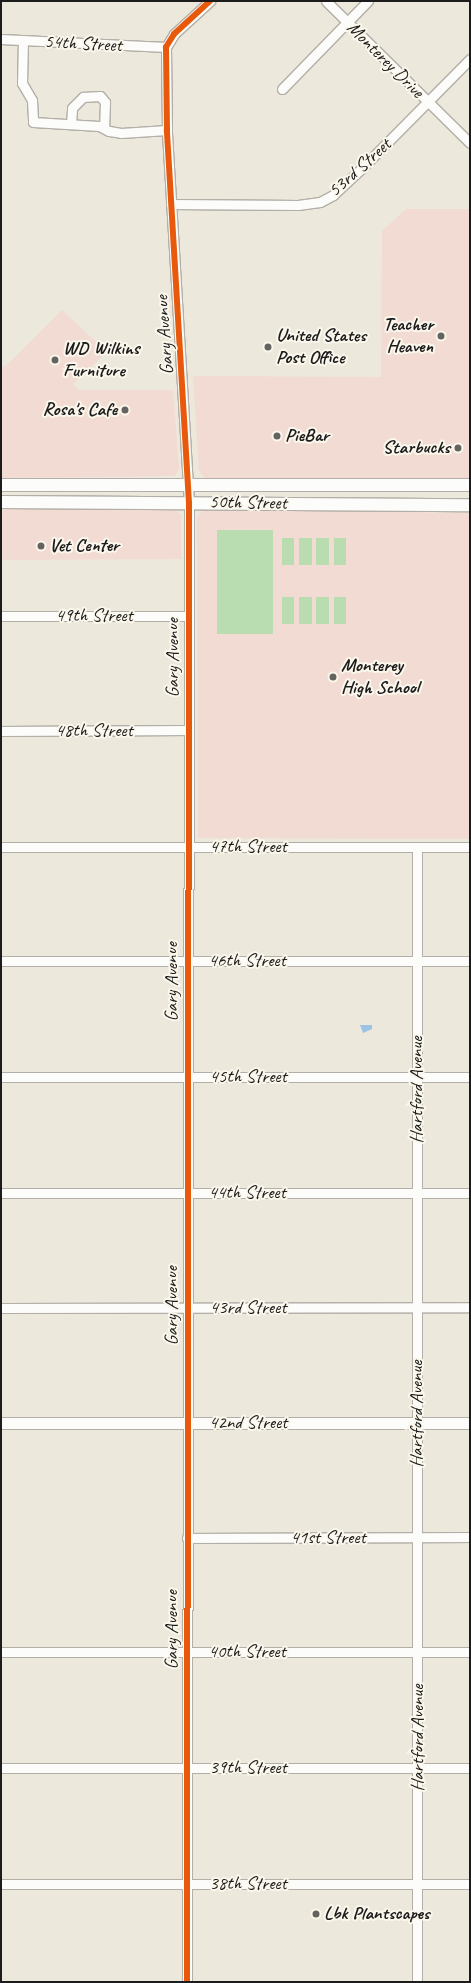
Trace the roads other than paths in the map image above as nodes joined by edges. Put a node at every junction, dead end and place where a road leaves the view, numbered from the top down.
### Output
1 (210, 1) edge
2 (326, 1) edge
3 (368, 1) edge
4 (348, 23) junction
5 (1, 39) edge
6 (23, 40) junction
7 (166, 47) junction
8 (470, 59) edge
9 (282, 89) dead end
10 (428, 102) junction
11 (71, 124) junction
12 (104, 128) junction
13 (167, 130) junction
14 (470, 143) edge
15 (171, 204) junction
16 (189, 485) junction
17 (470, 485) edge
18 (1, 486) edge
19 (1, 502) edge
20 (189, 503) junction
21 (470, 505) edge
22 (1, 616) edge
23 (188, 616) junction
24 (187, 730) junction
25 (1, 731) edge
26 (1, 847) edge
27 (187, 847) junction
28 (417, 847) junction
29 (470, 847) edge
30 (1, 961) edge
31 (187, 961) junction
32 (417, 961) junction
33 (470, 961) edge
34 (1, 1077) edge
35 (187, 1077) junction
36 (417, 1077) junction
37 (470, 1077) edge
38 (1, 1192) edge
39 (187, 1193) junction
40 (417, 1193) junction
41 (470, 1193) edge
42 (417, 1307) junction
43 (470, 1307) edge
44 (1, 1308) edge
45 (187, 1308) junction
46 (1, 1423) edge
47 (187, 1423) junction
48 (417, 1423) junction
49 (470, 1423) edge
50 (418, 1537) junction
51 (470, 1537) edge
52 (187, 1538) junction
53 (1, 1652) edge
54 (187, 1652) junction
55 (418, 1652) junction
56 (470, 1652) edge
57 (1, 1768) edge
58 (186, 1768) junction
59 (417, 1768) junction
60 (470, 1768) edge
61 (1, 1884) edge
62 (187, 1884) junction
63 (417, 1884) junction
64 (470, 1884) edge
65 (187, 1982) edge
66 (417, 1982) edge

1 - 7 street
2 - 4 street, Monterey Drive
3 - 4 street
4 - 9 street
4 - 10 street, Monterey Drive
5 - 6 street, 54th Street
6 - 7 street, 54th Street
6 - 11 street
7 - 13 street, Gary Avenue
8 - 10 street
10 - 14 street
10 - 15 street, 53rd Street
11 - 12 street
11 - 12 street
12 - 13 street
13 - 15 street, Gary Avenue
15 - 16 street, Gary Avenue
16 - 17 main road, 50th Street
16 - 18 main road, 50th Street
16 - 20 street, Gary Avenue
19 - 20 main road, 50th Street
20 - 21 main road, 50th Street
20 - 23 street, Gary Avenue
22 - 23 street, 49th Street
23 - 24 street, Gary Avenue
24 - 25 street, 48th Street
24 - 27 street, Gary Avenue
26 - 27 street, 47th Street
27 - 28 street, 47th Street
27 - 31 street, Gary Avenue
28 - 29 street, 47th Street
28 - 32 street, Hartford Avenue
30 - 31 street, 46th Street
31 - 32 street, 46th Street
31 - 35 street, Gary Avenue
32 - 33 street, 46th Street
32 - 36 street, Hartford Avenue
34 - 35 street, 45th Street
35 - 36 street, 45th Street
35 - 39 street, Gary Avenue
36 - 37 street, 45th Street
36 - 40 street, Hartford Avenue
38 - 39 street, 44th Street
39 - 40 street, 44th Street
39 - 45 street, Gary Avenue
40 - 41 street, 44th Street
40 - 42 street, Hartford Avenue
42 - 43 street, 43rd Street
42 - 45 street, 43rd Street
42 - 48 street, Hartford Avenue
44 - 45 street, 43rd Street
45 - 47 street, Gary Avenue
46 - 47 street, 42nd Street
47 - 48 street, 42nd Street
47 - 52 street, Gary Avenue
48 - 49 street, 42nd Street
48 - 50 street, Hartford Avenue
50 - 51 street, 41st Street
50 - 52 street, 41st Street
50 - 55 street, Hartford Avenue
52 - 54 street, Gary Avenue
53 - 54 street, 40th Street
54 - 55 street, 40th Street
54 - 58 street, Gary Avenue
55 - 56 street, 40th Street
55 - 59 street, Hartford Avenue
57 - 58 street, 39th Street
58 - 59 street, 39th Street
58 - 62 street, Gary Avenue
59 - 60 street, 39th Street
59 - 63 street, Hartford Avenue
61 - 62 street, 38th Street
62 - 63 street, 38th Street
62 - 65 street, Gary Avenue
63 - 64 street, 38th Street
63 - 66 street, Hartford Avenue

